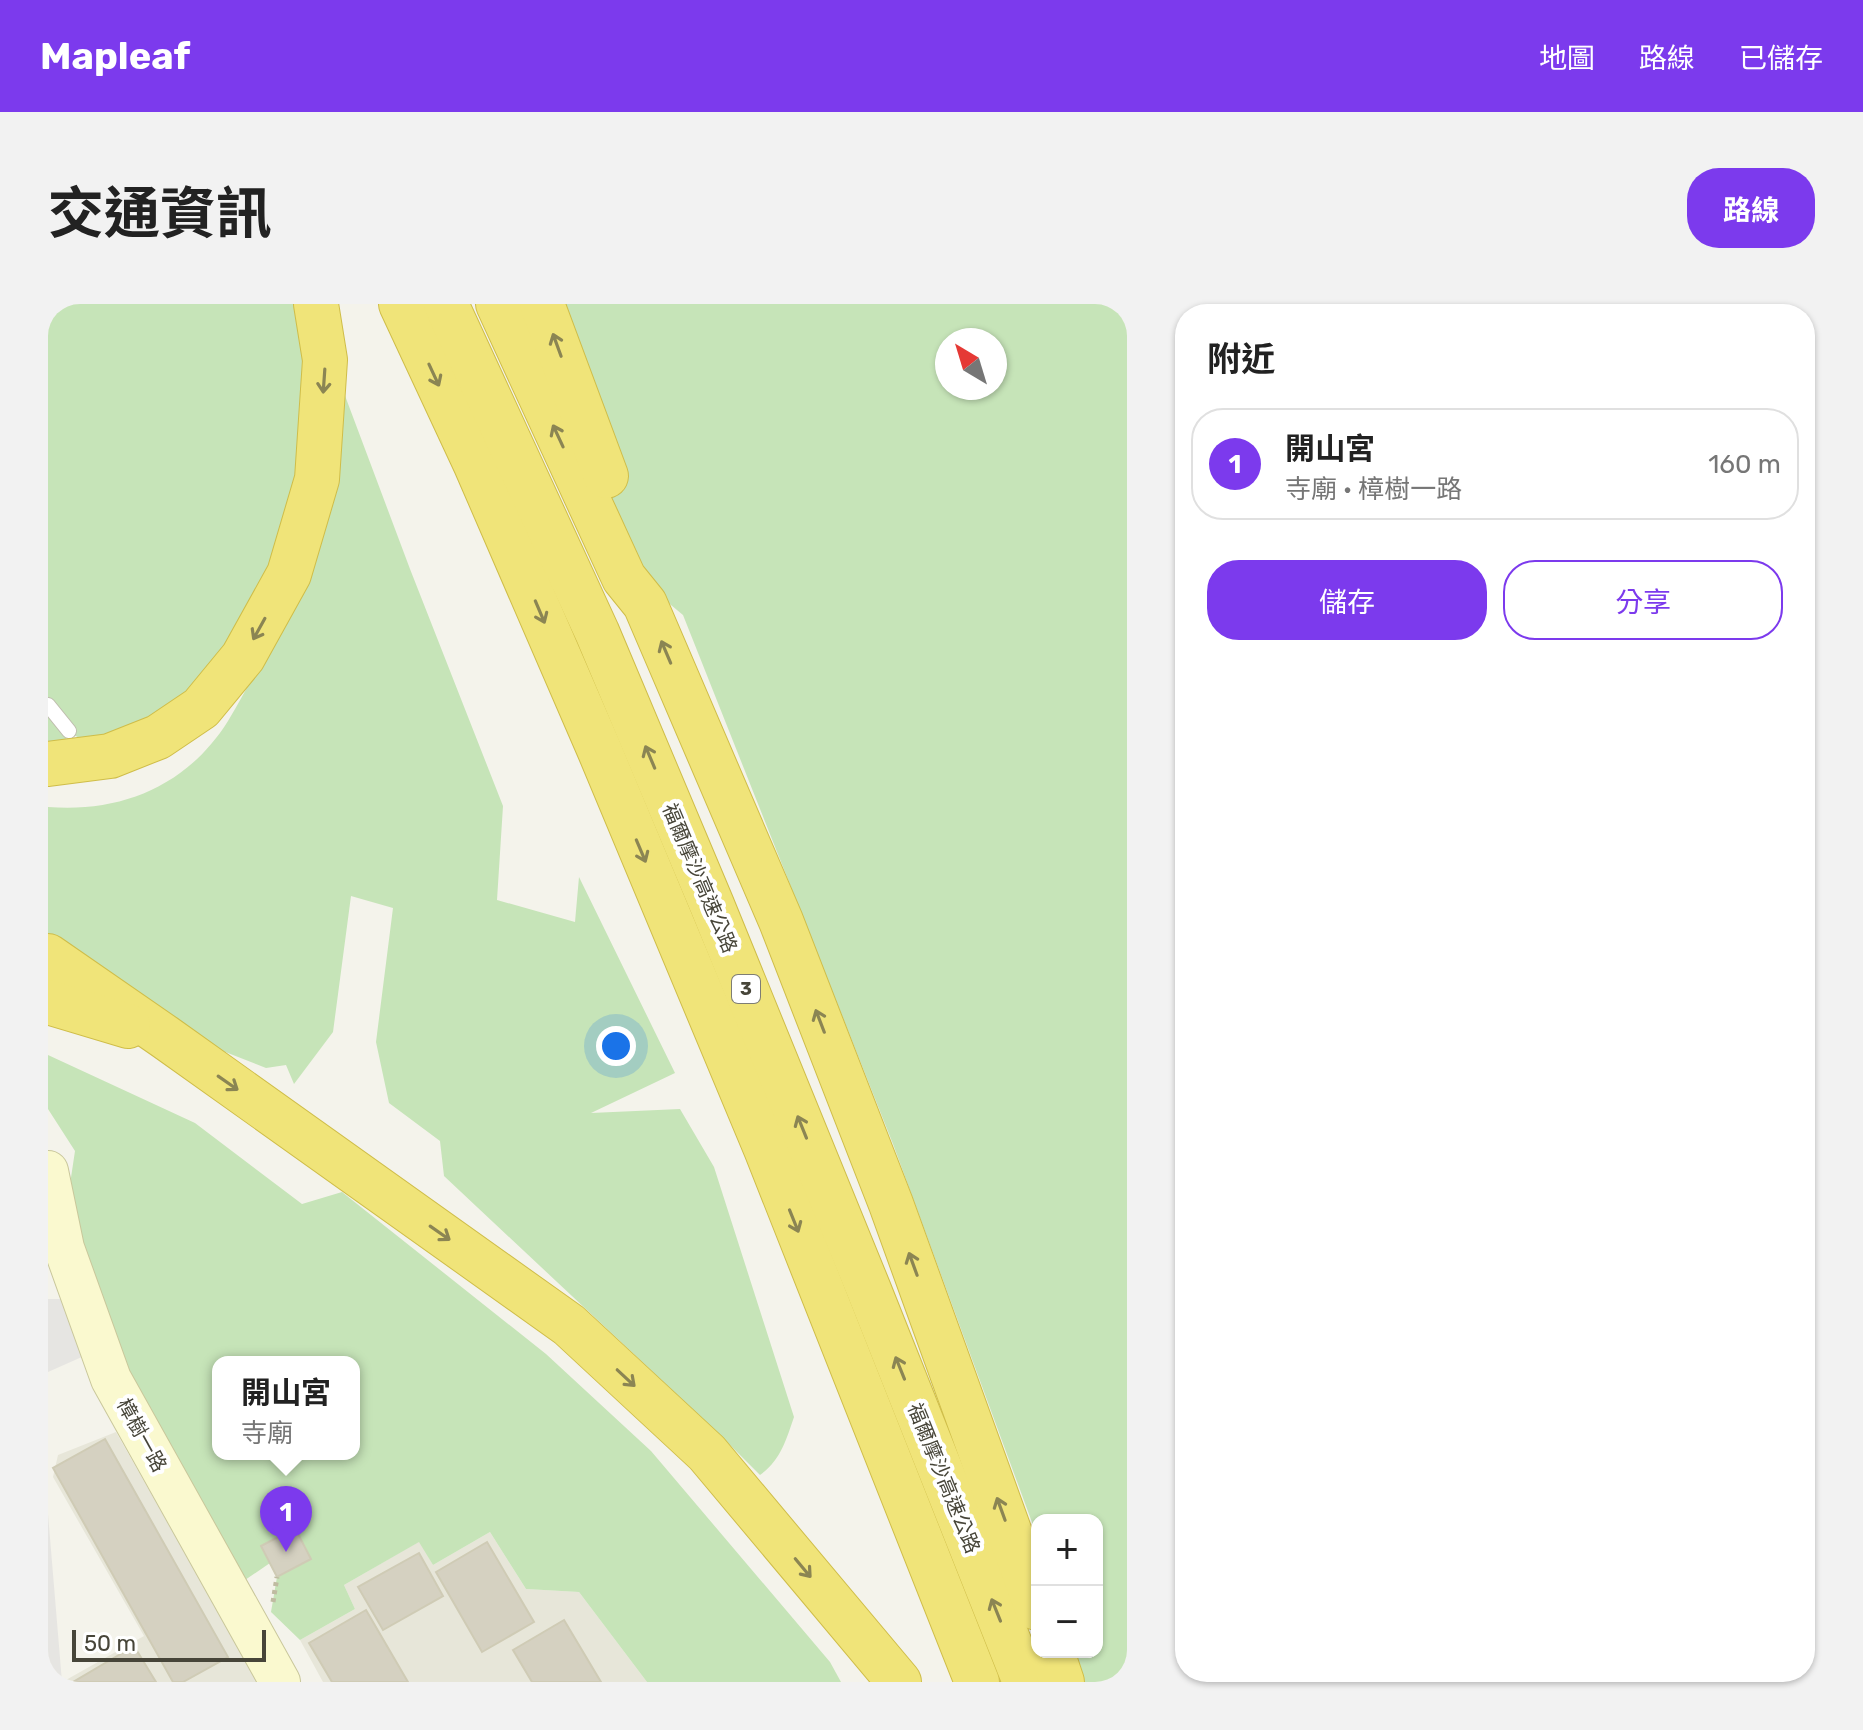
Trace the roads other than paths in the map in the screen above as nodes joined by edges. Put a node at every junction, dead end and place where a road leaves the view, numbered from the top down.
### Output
1 (316, 304) edge
2 (401, 304) edge
3 (446, 304) edge
4 (498, 304) edge
5 (542, 304) edge
6 (645, 604) junction
7 (48, 705) edge
8 (59, 748) edge
9 (48, 956) edge
10 (48, 1002) edge
11 (165, 1037) junction
12 (48, 1171) edge
13 (1031, 1591) edge
14 (1054, 1658) edge
15 (280, 1682) edge
16 (899, 1682) edge
17 (977, 1682) edge
18 (1025, 1682) edge
19 (1062, 1682) edge

1 -> 8 highway
2 -> 17 highway, 3
18 -> 3 highway, 福爾摩沙高速公路 / 3
6 -> 4 highway
6 -> 5 highway
13 -> 6 highway
7 - 8 lane
9 - 11 highway
10 - 11 highway
11 -> 16 highway
12 - 15 street, 樟樹一路
14 - 19 highway

